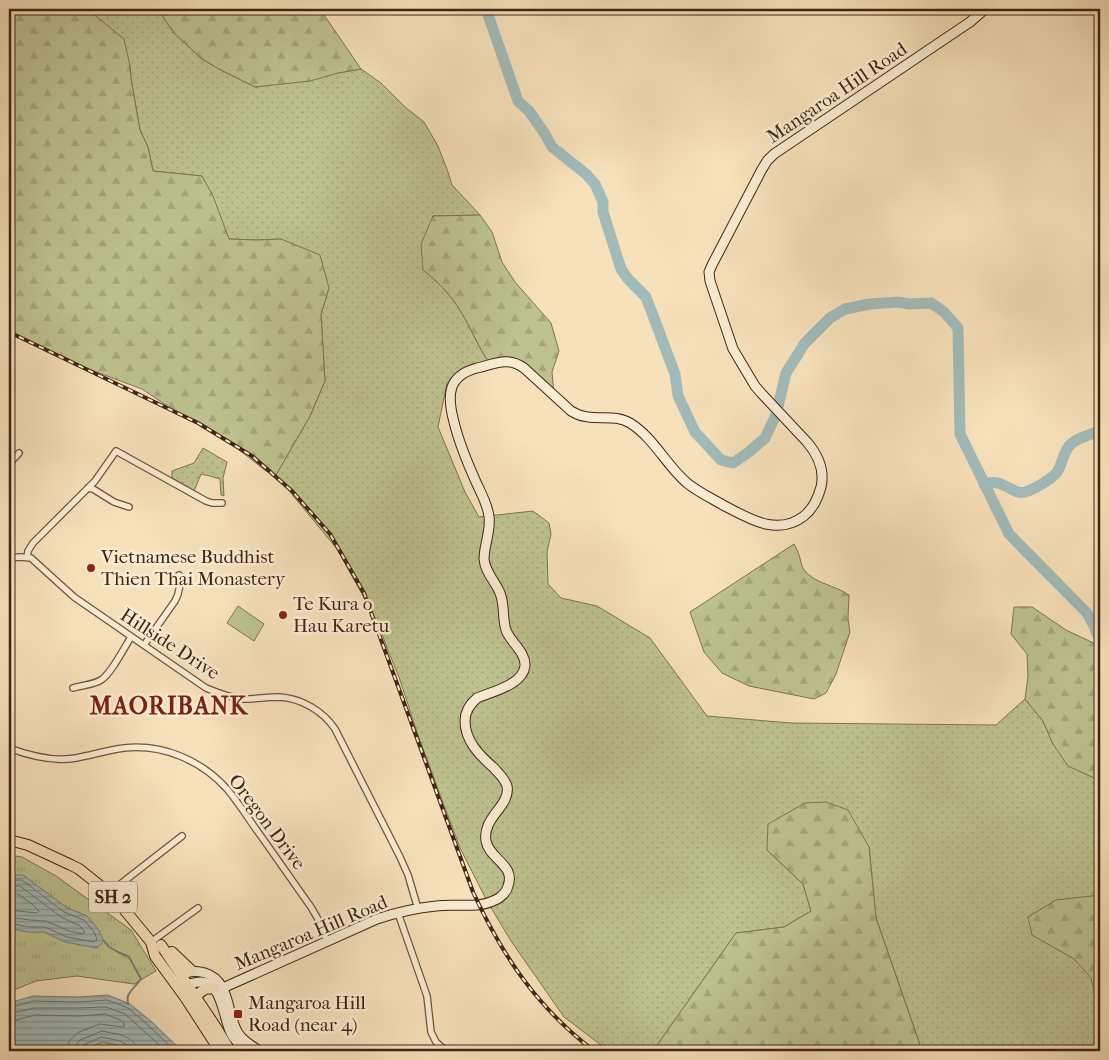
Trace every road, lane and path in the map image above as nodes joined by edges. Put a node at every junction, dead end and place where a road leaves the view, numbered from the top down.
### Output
1 (985, 9) edge
2 (19, 453) dead end
3 (9, 464) edge
4 (88, 488) junction
5 (222, 503) dead end
6 (129, 507) dead end
7 (9, 551) edge
8 (27, 557) junction
9 (11, 558) junction
10 (9, 568) edge
11 (180, 575) dead end
12 (131, 637) junction
13 (144, 645) junction
14 (73, 688) dead end
15 (9, 748) edge
16 (182, 836) dead end
17 (9, 840) edge
18 (109, 893) junction
19 (198, 908) dead end
20 (418, 909) junction
21 (398, 913) junction
22 (327, 941) junction
23 (156, 943) junction
24 (192, 971) junction
25 (180, 983) junction
26 (218, 989) junction
27 (196, 996) junction
28 (220, 1051) edge
29 (230, 1051) edge
30 (248, 1051) edge
31 (259, 1051) edge
32 (446, 1051) edge

1 - 20 street, Mangaroa Hill Road
2 - 3 street
4 - 5 street
4 - 6 street
4 - 8 street
7 - 9 street
8 - 9 street
8 - 12 street, Hillside Drive
9 - 10 street
11 - 13 street
12 - 13 street, Hillside Drive
12 - 14 street
13 - 20 street, Hillside Drive
15 - 22 street, Oregon Drive
16 - 18 street
17 - 18 highway, SH 2
18 - 23 highway, SH 2
19 - 23 street
20 - 21 street, Mangaroa Hill Road
21 - 22 street, Mangaroa Hill Road
21 - 32 street
22 - 26 street, Mangaroa Hill Road
23 - 24 highway
23 - 25 highway, SH 2
24 - 25 street
24 - 26 street
25 - 26 street
25 - 27 highway, SH 2
25 - 28 highway, SH 2
26 - 27 highway
26 - 30 street
26 - 31 street
27 - 29 highway, SH 2

